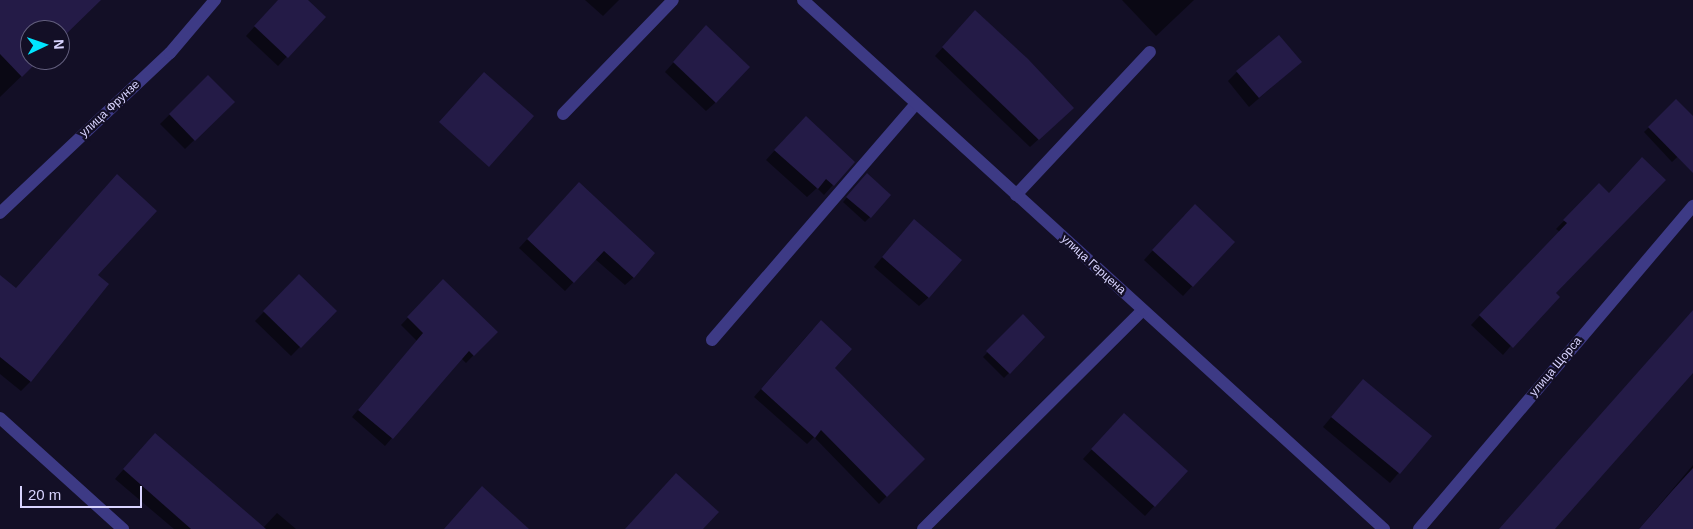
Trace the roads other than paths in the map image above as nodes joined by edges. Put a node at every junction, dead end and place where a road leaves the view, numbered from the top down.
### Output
1 (215, 0) edge
2 (673, 0) edge
3 (803, 0) edge
4 (1150, 52) dead end
5 (916, 104) junction
6 (564, 114) dead end
7 (1016, 194) junction
8 (1693, 206) edge
9 (0, 213) edge
10 (1143, 310) junction
11 (712, 340) dead end
12 (0, 418) edge
13 (123, 529) edge
14 (923, 529) edge
15 (1384, 529) edge
16 (1419, 529) edge

1 - 9 street, улица Фрунзе
2 - 6 street
3 - 5 street, улица Герцена
4 - 7 street
5 - 7 street, улица Герцена
5 - 11 street
7 - 10 street, улица Герцена
8 - 16 street, улица Щорса
10 - 14 street
10 - 15 street, улица Герцена
12 - 13 street

